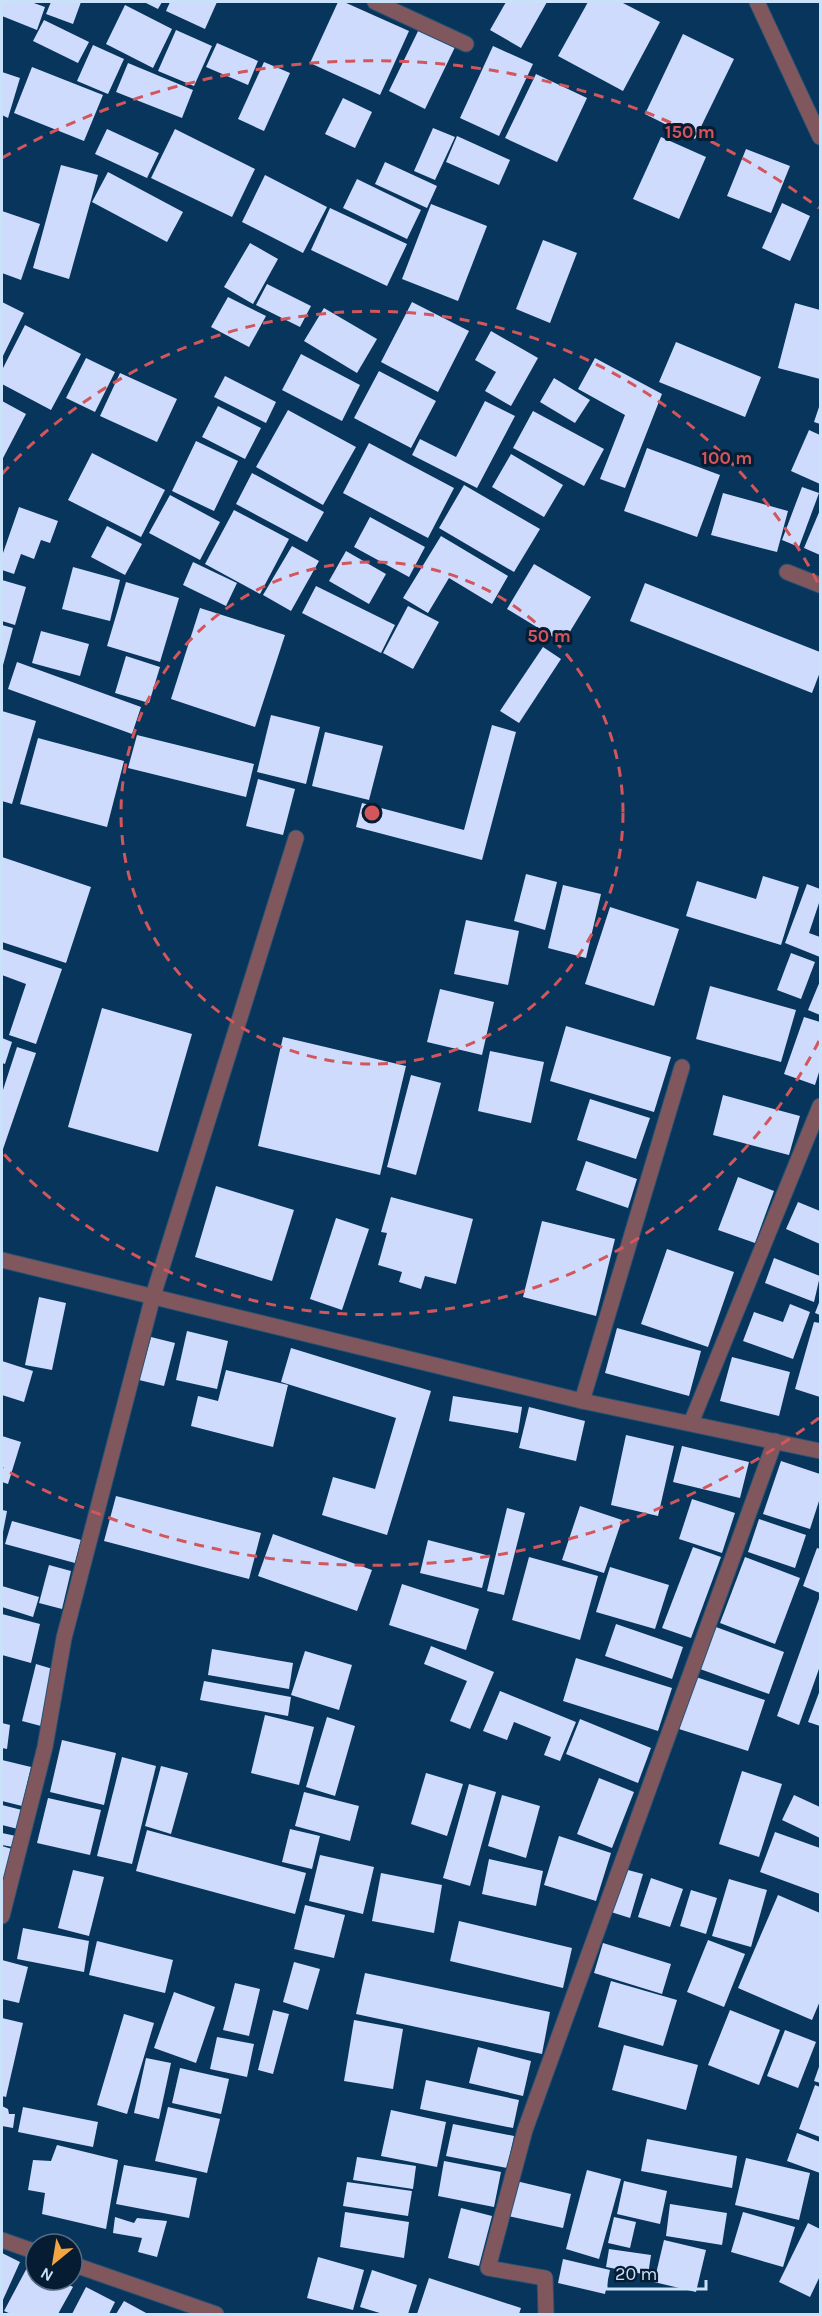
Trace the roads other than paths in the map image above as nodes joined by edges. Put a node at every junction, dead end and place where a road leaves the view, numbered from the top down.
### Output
1 (375, 2) edge
2 (757, 2) edge
3 (466, 44) dead end
4 (820, 137) edge
5 (786, 572) dead end
6 (820, 585) edge
7 (296, 838) dead end
8 (682, 1067) dead end
9 (820, 1106) edge
10 (2, 1260) edge
11 (153, 1296) junction
12 (582, 1401) junction
13 (691, 1424) junction
14 (775, 1441) junction
15 (820, 1451) edge
16 (2, 1916) edge
17 (2, 2240) edge
18 (24, 2248) edge
19 (84, 2268) edge
20 (216, 2314) edge
21 (546, 2314) edge

1 - 3 street
2 - 4 street
5 - 6 street
7 - 11 street
8 - 12 street
9 - 13 street
10 - 11 street
11 - 12 street
11 - 16 street
12 - 13 street
13 - 14 street
14 - 15 street
14 - 21 street
17 - 18 street
19 - 20 street

